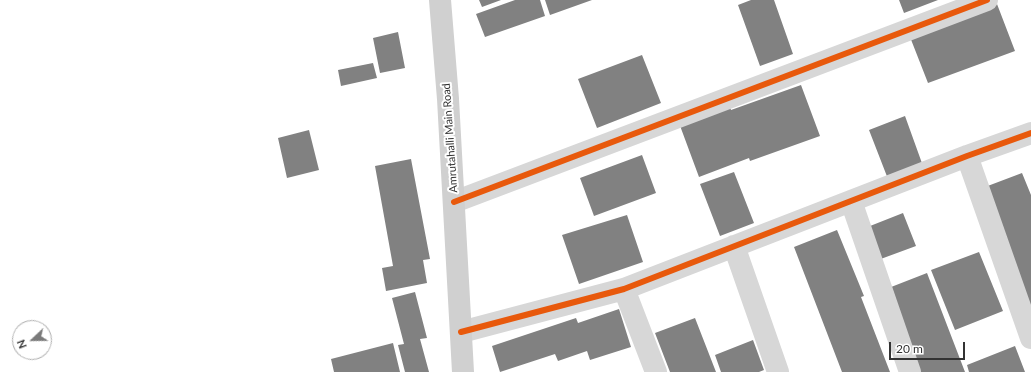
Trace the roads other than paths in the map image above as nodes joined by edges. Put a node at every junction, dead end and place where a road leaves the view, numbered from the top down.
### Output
1 (440, 0) edge
2 (987, 0) edge
3 (1031, 134) edge
4 (967, 156) junction
5 (851, 201) junction
6 (454, 202) junction
7 (734, 246) junction
8 (624, 289) junction
9 (461, 332) junction
10 (1031, 338) edge
11 (463, 372) edge
12 (656, 372) edge
13 (778, 372) edge
14 (910, 372) edge

1 - 6 street, Amrutahalli Main Road
2 - 6 street
3 - 4 street
4 - 5 street
4 - 10 street
5 - 7 street
5 - 14 street
6 - 9 street, Amrutahalli Main Road
7 - 8 street
7 - 13 street
8 - 9 street
8 - 12 street
9 - 11 street, Amrutahalli Main Road

